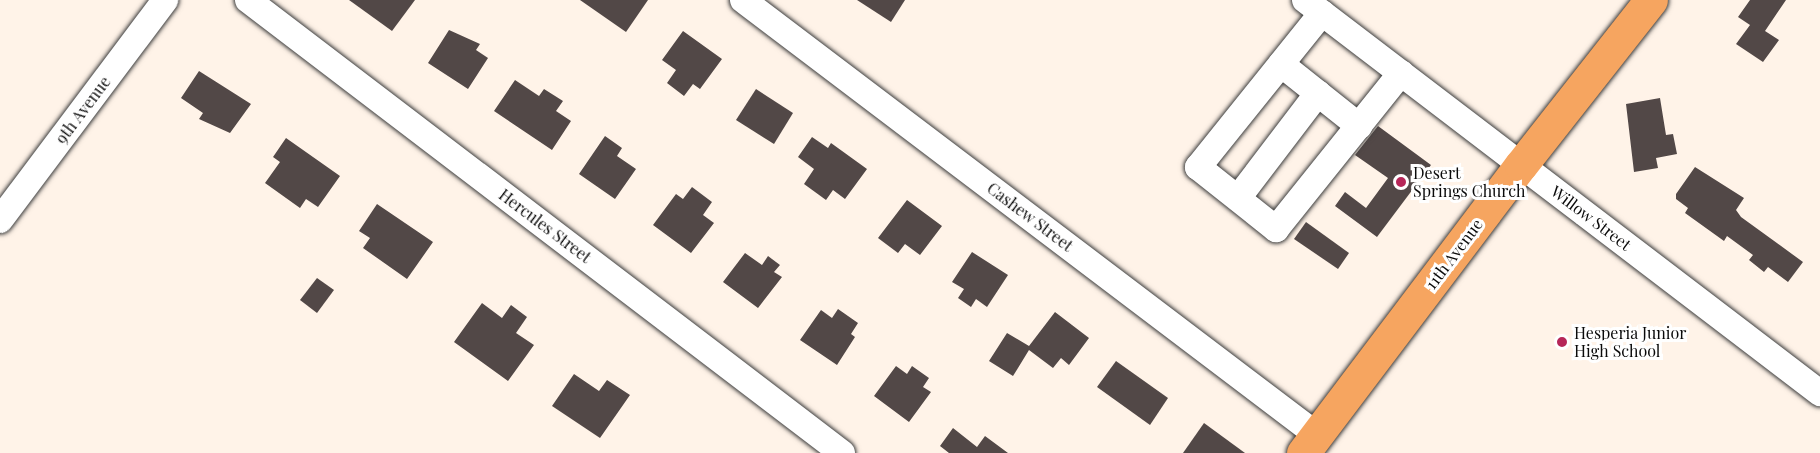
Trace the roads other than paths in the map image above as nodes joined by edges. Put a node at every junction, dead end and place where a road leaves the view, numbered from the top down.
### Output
1 (165, 0) edge
2 (248, 0) edge
3 (743, 0) edge
4 (1651, 0) edge
5 (1313, 6) edge
6 (1281, 63) junction
7 (1401, 73) junction
8 (1318, 93) junction
9 (1359, 126) junction
10 (1521, 165) junction
11 (1238, 198) junction
12 (0, 220) edge
13 (1820, 393) edge
14 (1310, 444) edge
15 (842, 453) edge

1 - 12 street, 9th Avenue
2 - 15 street, Hercules Street
3 - 14 street, Cashew Street
4 - 10 main road, 11th Avenue
5 - 6 street
5 - 7 street, Willow Street
6 - 8 street
6 - 11 street
7 - 9 street
7 - 10 street, Willow Street
8 - 9 street
8 - 11 street
9 - 11 street
10 - 13 street, Willow Street
10 - 14 main road, 11th Avenue

